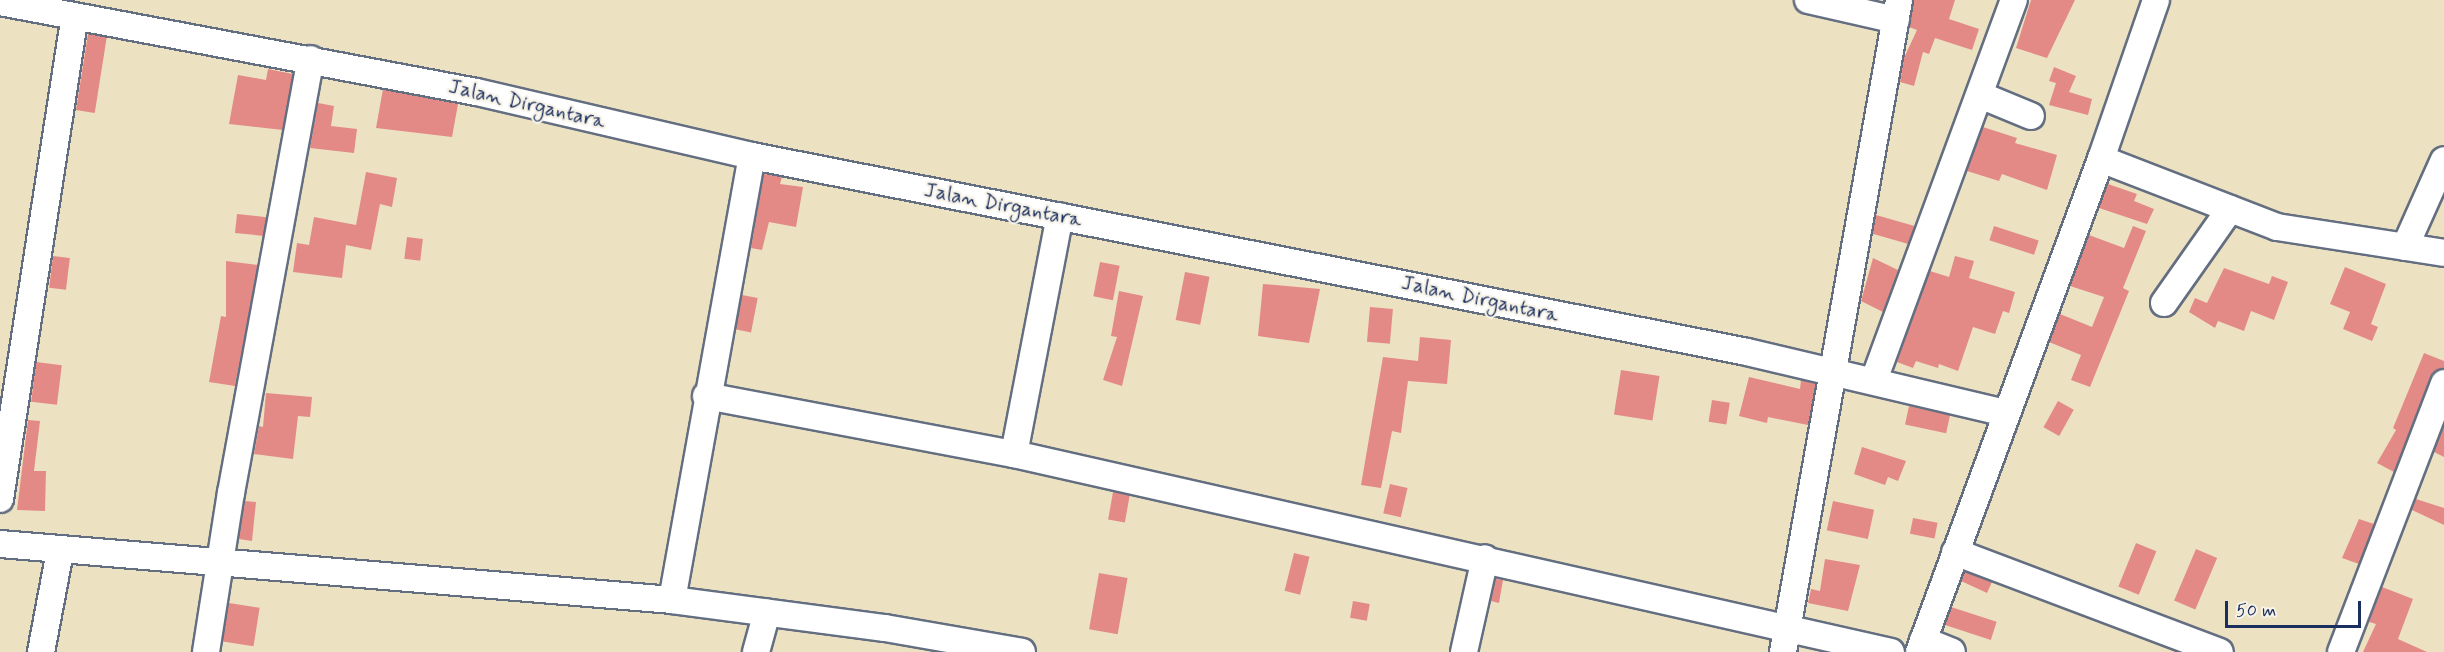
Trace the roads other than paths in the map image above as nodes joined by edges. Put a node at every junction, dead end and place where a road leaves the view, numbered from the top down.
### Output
1 (1808, 0) edge
2 (2014, 0) edge
3 (2156, 0) edge
4 (0, 2) edge
5 (1898, 10) edge
6 (75, 17) junction
7 (311, 59) junction
8 (1980, 95) junction
9 (2031, 116) dead end
10 (752, 156) junction
11 (2102, 159) junction
12 (2444, 160) edge
13 (2230, 209) junction
14 (1060, 216) junction
15 (2405, 247) junction
16 (2444, 253) edge
17 (2164, 303) dead end
18 (1834, 370) junction
19 (1874, 380) junction
20 (2444, 383) edge
21 (706, 396) junction
22 (2005, 413) junction
23 (1014, 454) junction
24 (0, 499) edge
25 (0, 544) edge
26 (60, 551) junction
27 (1955, 552) junction
28 (1485, 558) junction
29 (222, 565) junction
30 (672, 600) junction
31 (767, 612) junction
32 (1790, 627) junction
33 (1921, 646) edge
34 (41, 652) edge
35 (206, 652) edge
36 (756, 652) edge
37 (1022, 652) edge
38 (1464, 652) edge
39 (1783, 652) edge
40 (1891, 652) edge
41 (1953, 652) edge
42 (2220, 652) edge
43 (2341, 652) edge

1 - 5 street
2 - 8 street
3 - 11 street
4 - 6 street, Jalan Dirgantara
5 - 18 street
6 - 7 street, Jalan Dirgantara
6 - 24 street
7 - 10 street, Jalan Dirgantara
7 - 29 street
8 - 9 street
8 - 19 street
10 - 14 street, Jalan Dirgantara
10 - 21 street
11 - 13 street
11 - 22 street
12 - 15 street
13 - 15 street
13 - 17 street
14 - 18 street, Jalan Dirgantara
14 - 23 street
15 - 16 street
18 - 19 street, Jalan Dirgantara
18 - 32 street
19 - 22 street, Jalan Dirgantara
20 - 43 street
21 - 23 street
21 - 30 street
22 - 27 street
23 - 28 street
25 - 26 street
26 - 29 street
26 - 34 street
27 - 33 street
27 - 42 street
28 - 32 street
28 - 38 street
29 - 30 street
29 - 35 street
30 - 31 street
31 - 36 street
31 - 37 street
32 - 39 street
32 - 40 street
33 - 41 street

